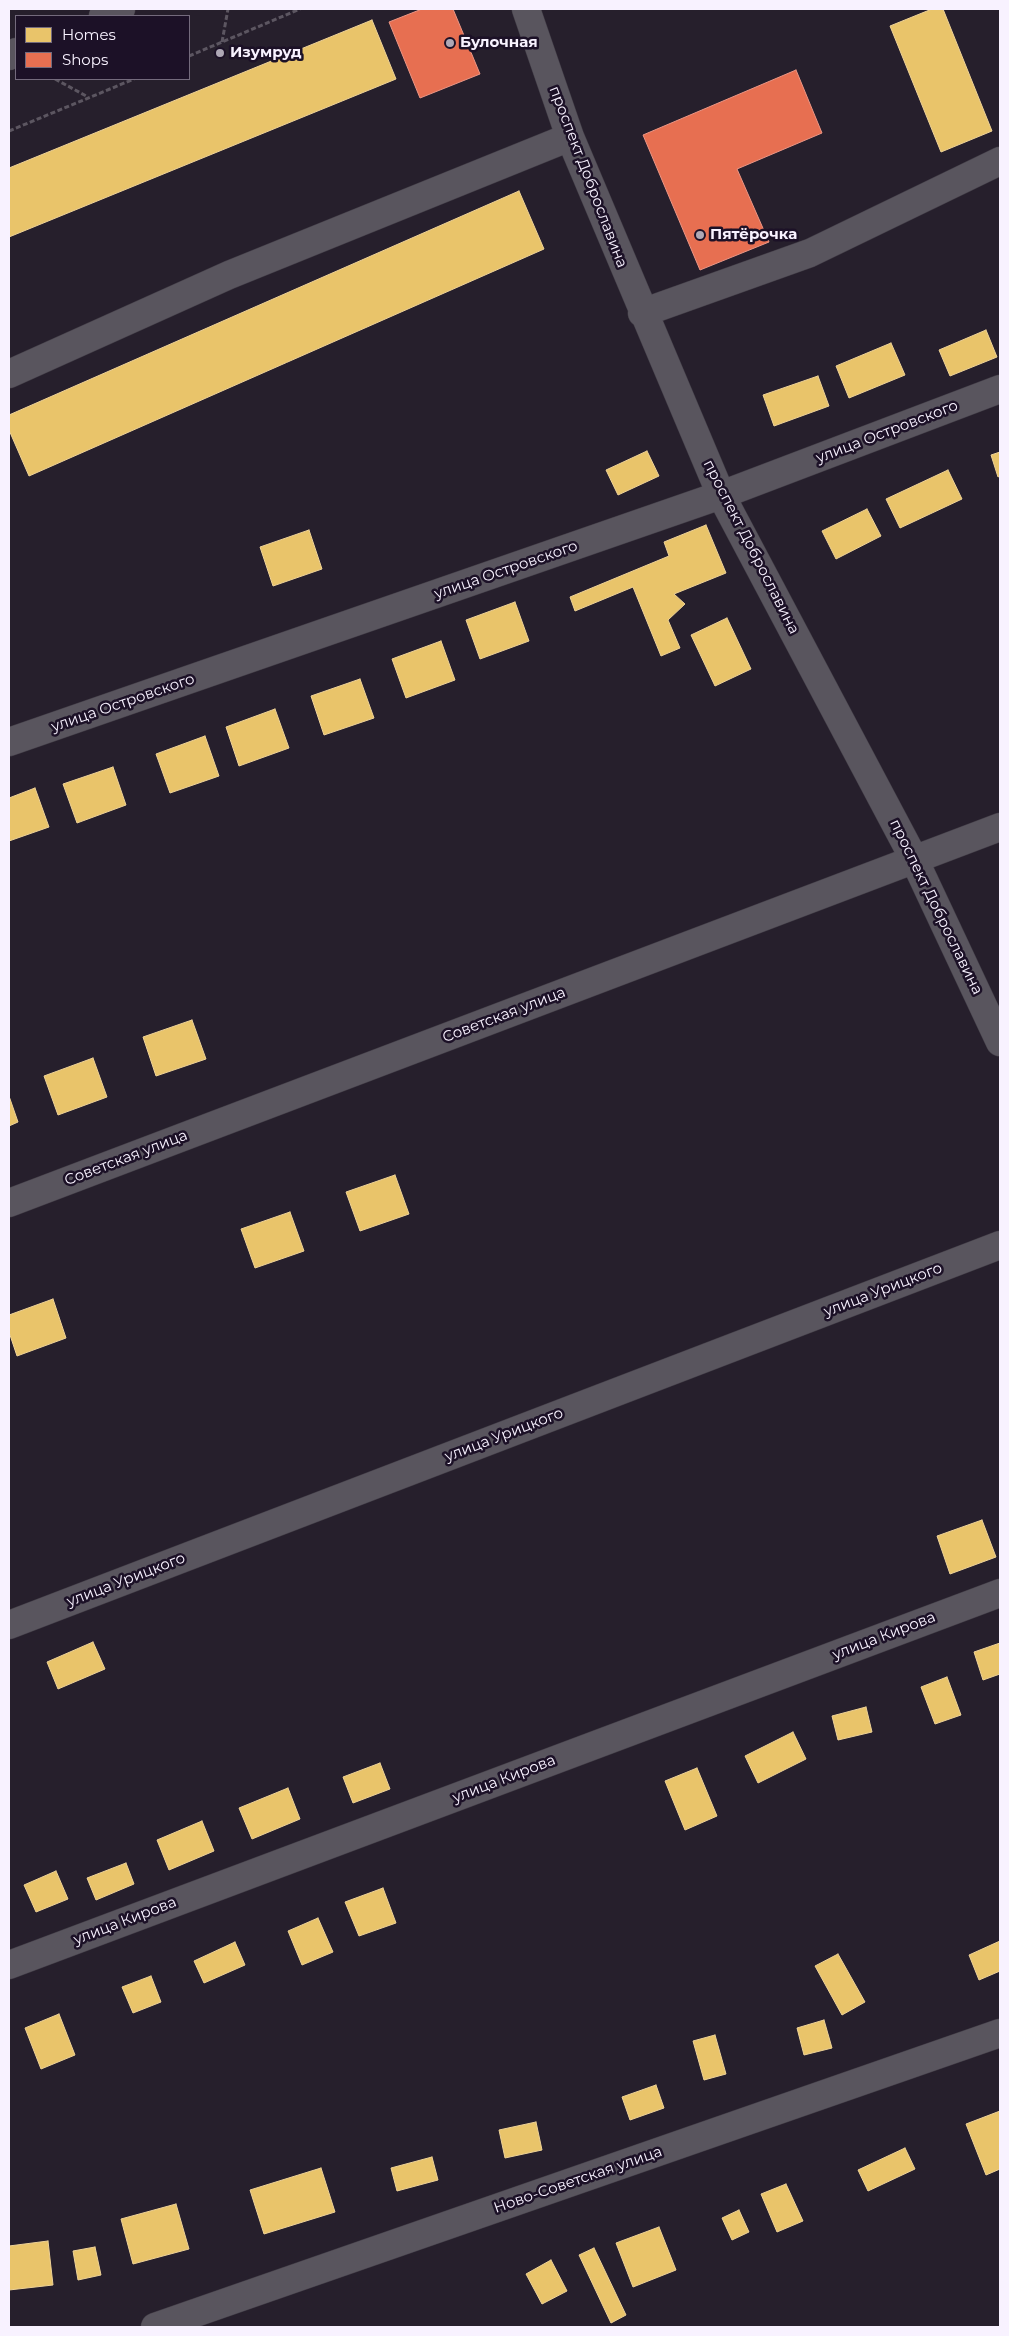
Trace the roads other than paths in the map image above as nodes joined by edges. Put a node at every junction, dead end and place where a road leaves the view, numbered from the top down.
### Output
1 (121, 9) edge
2 (526, 9) edge
3 (106, 15) edge
4 (570, 137) junction
5 (1000, 161) edge
6 (642, 312) junction
7 (9, 374) edge
8 (1000, 389) edge
9 (721, 495) junction
10 (9, 742) edge
11 (1000, 827) edge
12 (914, 859) junction
13 (1000, 1042) edge
14 (9, 1203) edge
15 (1000, 1245) edge
16 (1000, 1593) edge
17 (9, 1625) edge
18 (9, 1965) edge
19 (1000, 2033) edge
20 (155, 2327) edge

1 - 3 street
2 - 4 street, проспект Доброславина
4 - 6 street, проспект Доброславина
4 - 7 street
5 - 6 street
6 - 9 street, проспект Доброславина
8 - 9 street, улица Островского
9 - 10 street, улица Островского
9 - 12 street, проспект Доброславина
11 - 12 street, Советская улица
12 - 13 street, проспект Доброславина
12 - 14 street, Советская улица
15 - 17 street, улица Урицкого
16 - 18 street, улица Кирова
19 - 20 street, Ново-Советская улица

